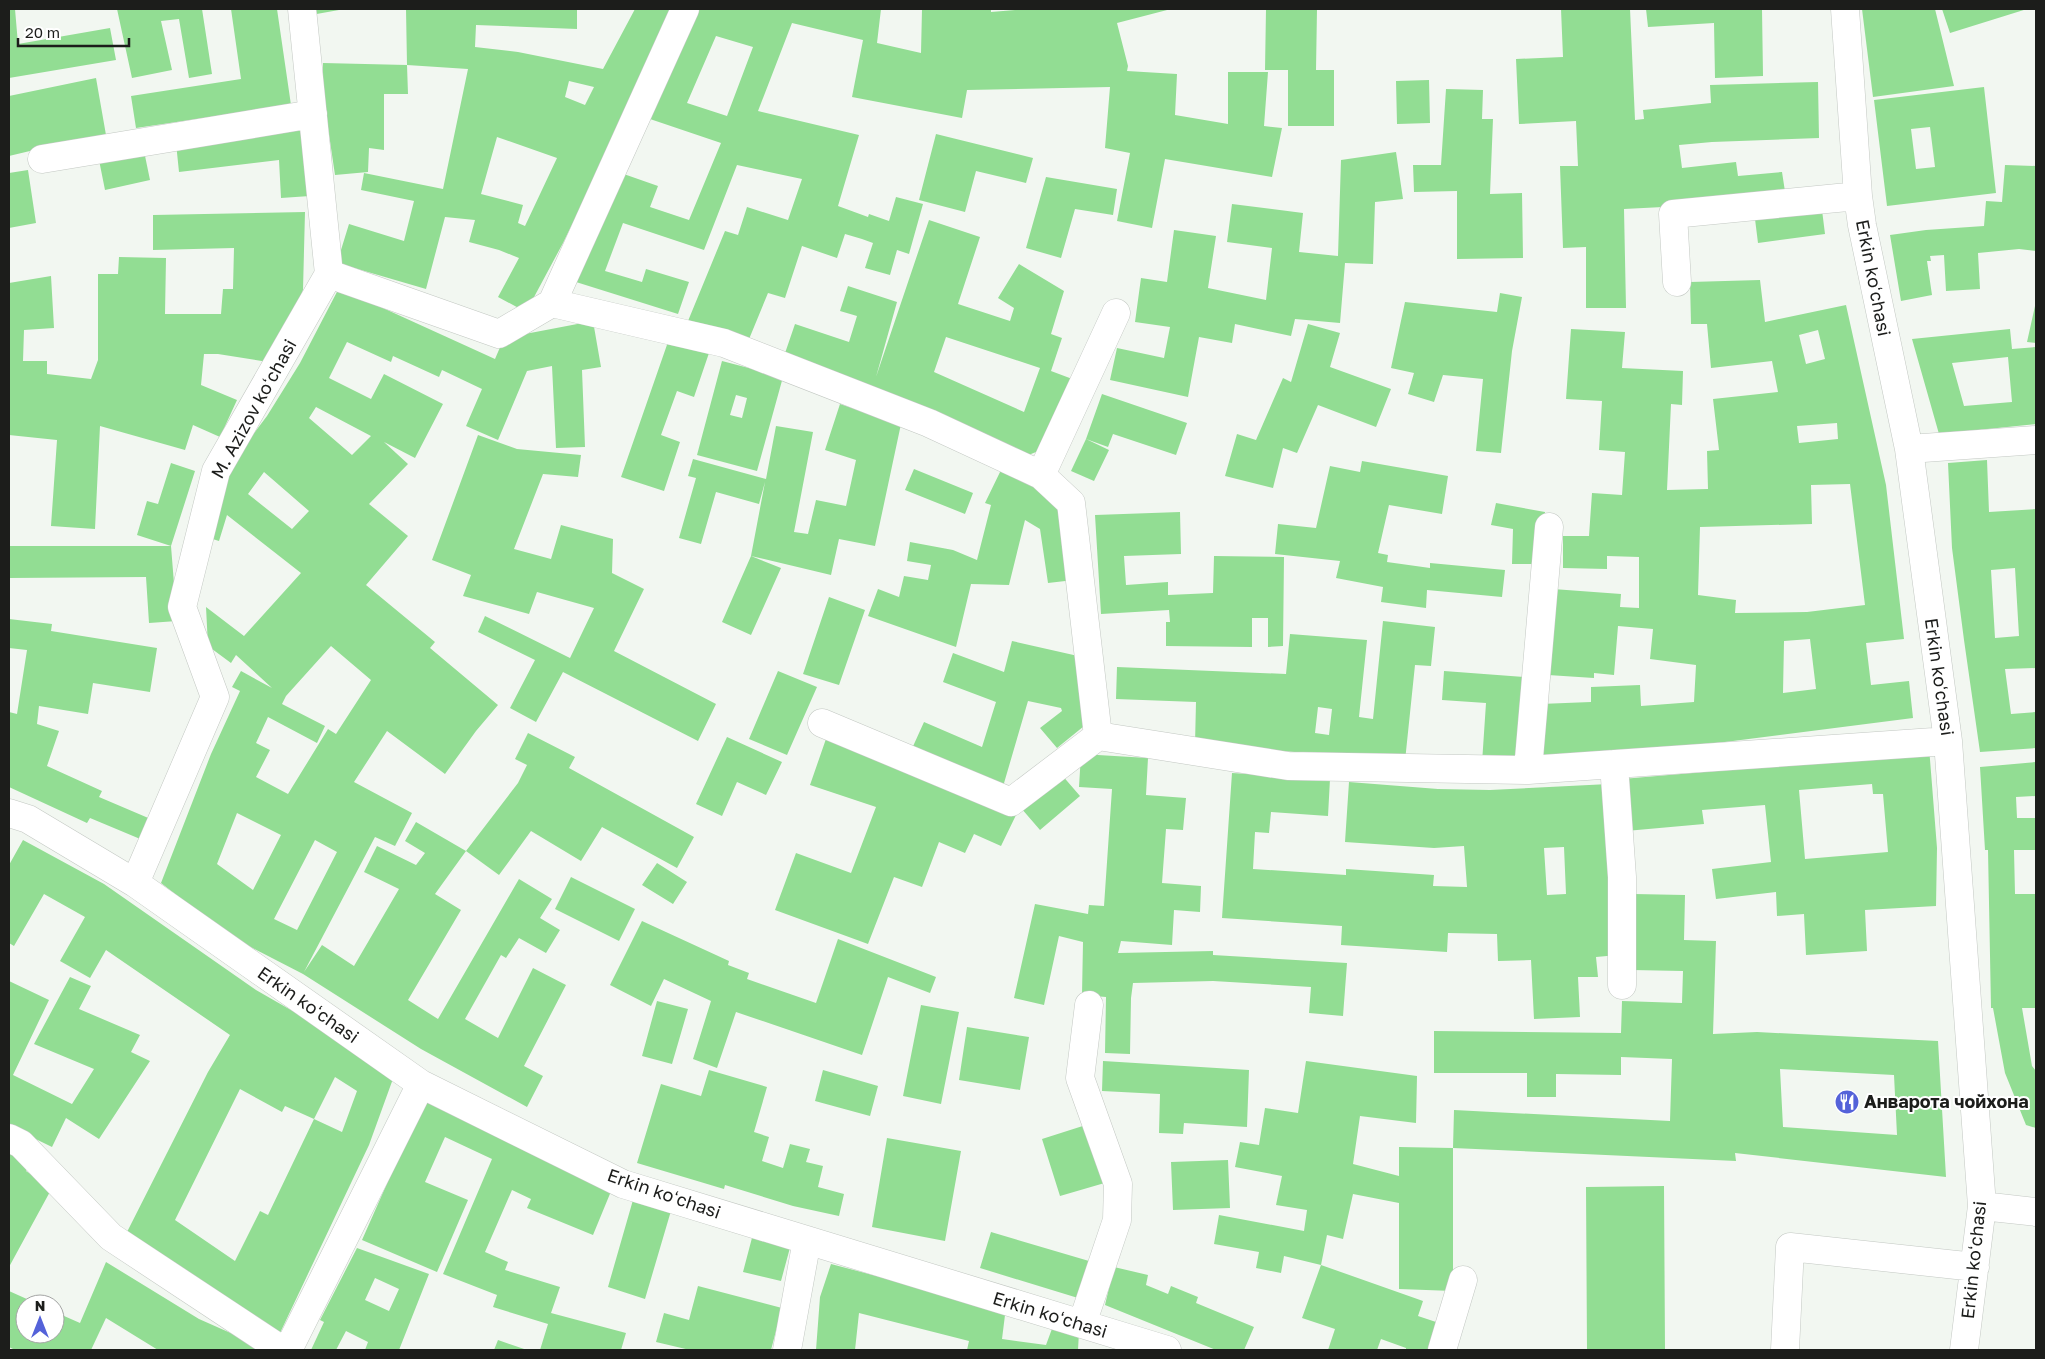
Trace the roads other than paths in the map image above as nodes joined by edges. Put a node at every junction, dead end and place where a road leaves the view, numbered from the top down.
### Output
1 (302, 9) edge
2 (685, 9) edge
3 (1845, 9) edge
4 (313, 114) junction
5 (42, 159) dead end
6 (1858, 196) junction
7 (329, 274) junction
8 (1677, 282) dead end
9 (552, 303) junction
10 (1116, 312) dead end
11 (2036, 440) edge
12 (1908, 449) junction
13 (1041, 475) junction
14 (1549, 527) dead end
15 (822, 723) dead end
16 (1098, 736) junction
17 (1948, 741) junction
18 (1614, 764) junction
19 (1528, 770) junction
20 (9, 813) edge
21 (135, 883) junction
22 (1622, 985) dead end
23 (1089, 1004) dead end
24 (421, 1084) junction
25 (9, 1138) edge
26 (1982, 1206) junction
27 (2036, 1212) edge
28 (807, 1240) junction
29 (1975, 1267) junction
30 (1462, 1280) dead end
31 (1082, 1324) junction
32 (282, 1350) edge
33 (288, 1350) edge
34 (787, 1350) edge
35 (1167, 1350) edge
36 (1442, 1350) edge
37 (1786, 1350) edge
38 (1964, 1350) edge

1 - 4 street
2 - 9 street
3 - 6 street, Erkin koʻchasi
4 - 5 street
4 - 7 street
6 - 8 street
6 - 12 street, Erkin koʻchasi
7 - 9 street
7 - 21 street, M. Azizov koʻchasi
9 - 13 street
10 - 13 street
11 - 12 street
12 - 17 street, Erkin koʻchasi
13 - 16 street
14 - 19 street
15 - 16 street
16 - 19 street
17 - 18 street
17 - 26 street, Erkin koʻchasi
18 - 19 street
18 - 22 street
20 - 21 street, Erkin koʻchasi
21 - 24 street, Erkin koʻchasi
23 - 31 street
24 - 28 street, Erkin koʻchasi
24 - 33 street
25 - 32 street
26 - 27 street
26 - 29 street, Erkin koʻchasi
28 - 31 street, Erkin koʻchasi
28 - 34 street
29 - 37 street
29 - 38 street, Erkin koʻchasi
30 - 36 street
31 - 35 street, Erkin koʻchasi

